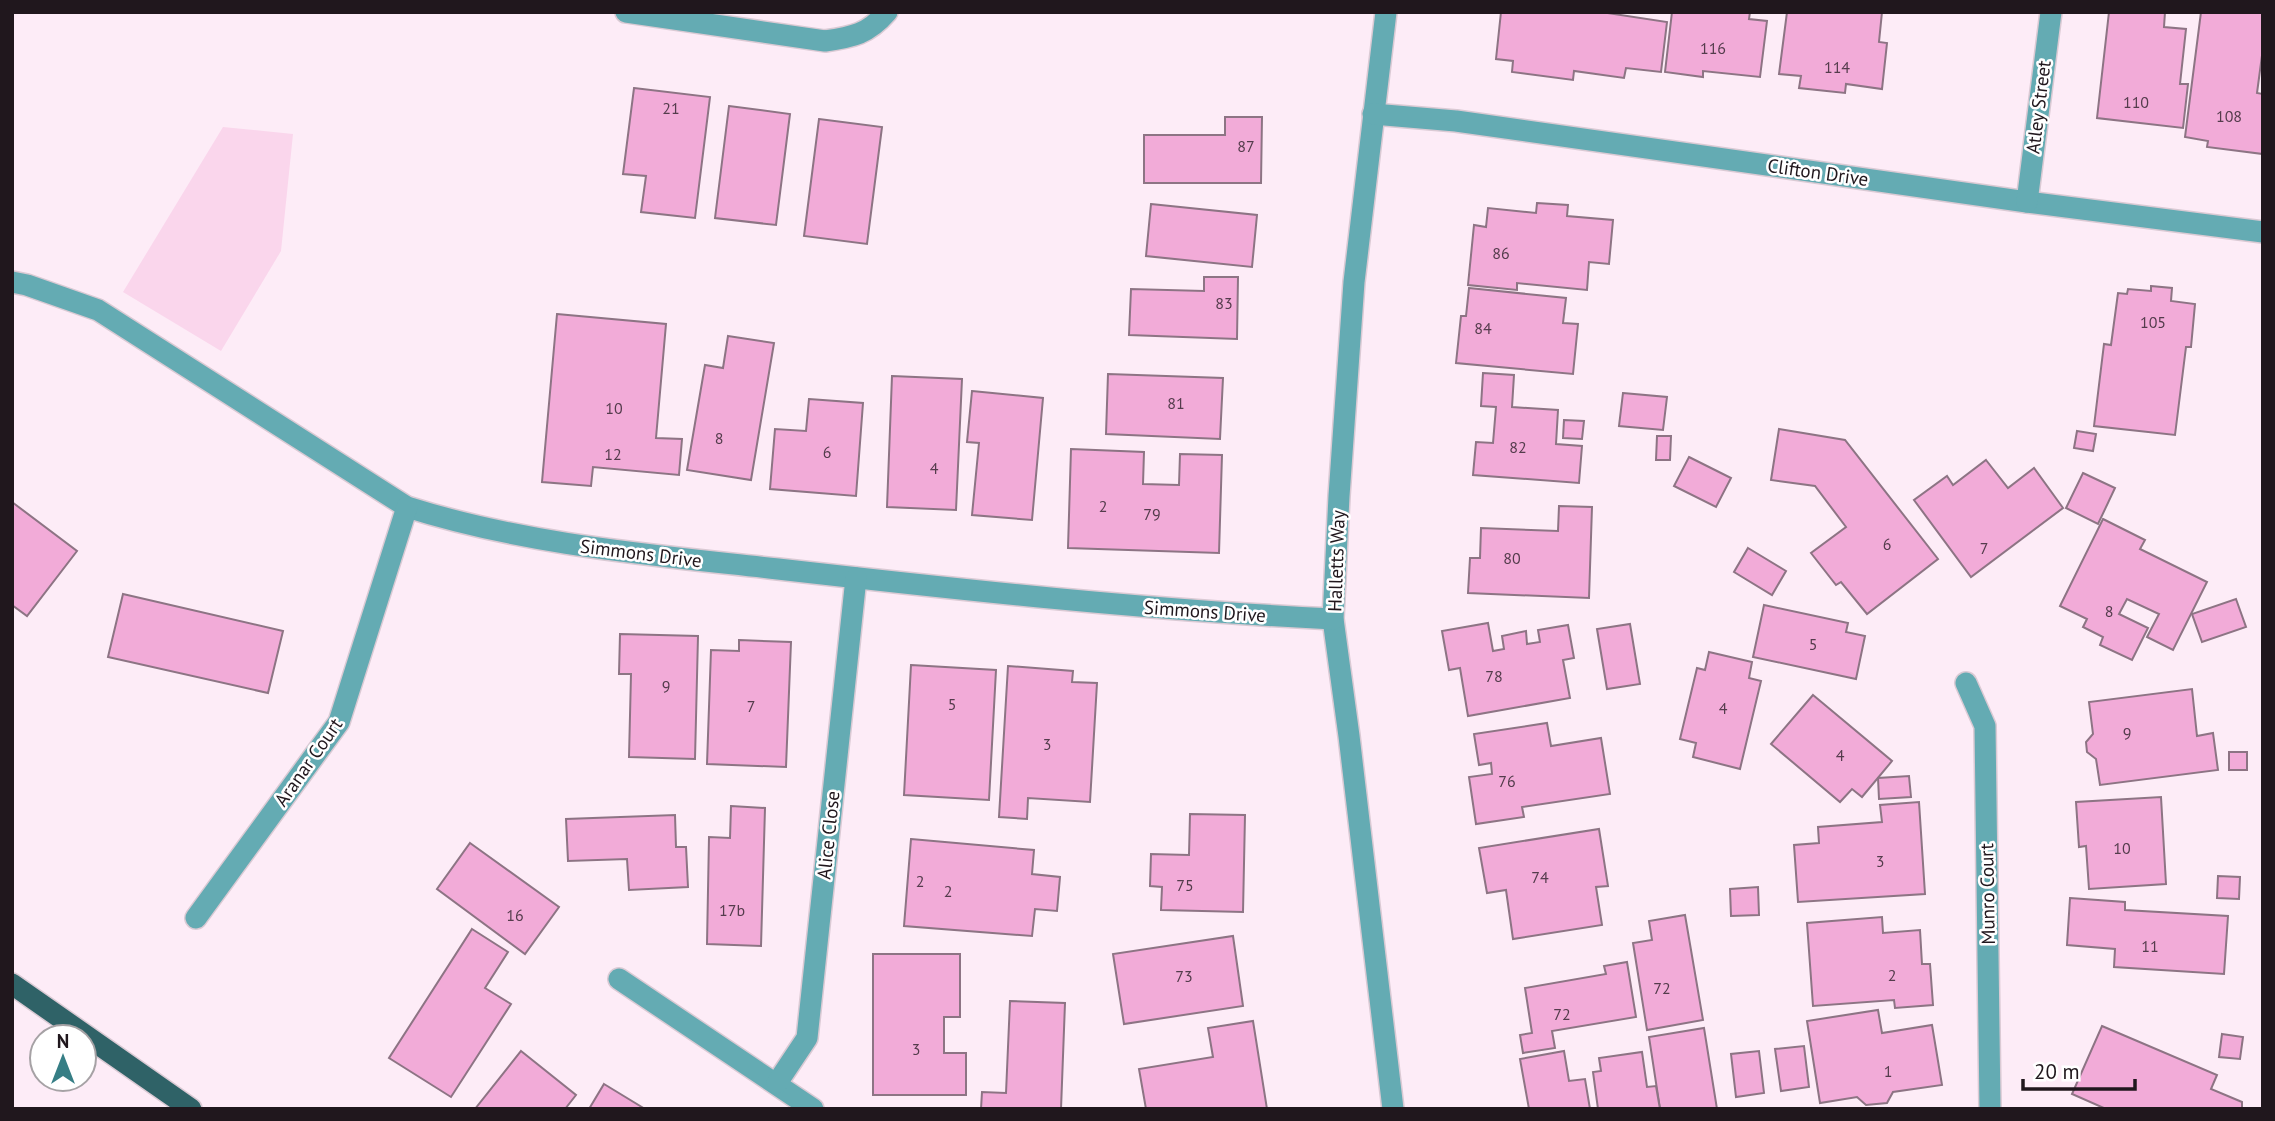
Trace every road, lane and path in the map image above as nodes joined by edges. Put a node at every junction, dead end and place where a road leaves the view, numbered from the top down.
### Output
1 (626, 12) edge
2 (887, 12) edge
3 (1386, 12) edge
4 (2051, 12) edge
5 (1373, 114) junction
6 (2027, 202) junction
7 (2263, 232) edge
8 (12, 282) edge
9 (407, 508) junction
10 (856, 578) junction
11 (1333, 619) junction
12 (1966, 682) dead end
13 (196, 918) dead end
14 (619, 979) dead end
15 (12, 984) edge
16 (777, 1083) junction
17 (191, 1109) edge
18 (813, 1109) edge
19 (1393, 1109) edge
20 (1990, 1109) edge

1 - 2 street
3 - 5 street, Halletts Way
4 - 6 street, Atley Street
5 - 6 street, Clifton Drive
5 - 11 street, Halletts Way
6 - 7 street, Clifton Drive
8 - 9 street, Simmons Drive
9 - 10 street, Simmons Drive
9 - 13 street, Aranar Court
10 - 11 street, Simmons Drive
10 - 16 street, Alice Close
11 - 19 street, Halletts Way
12 - 20 street, Munro Court
14 - 16 street
15 - 17 main road
16 - 18 street

